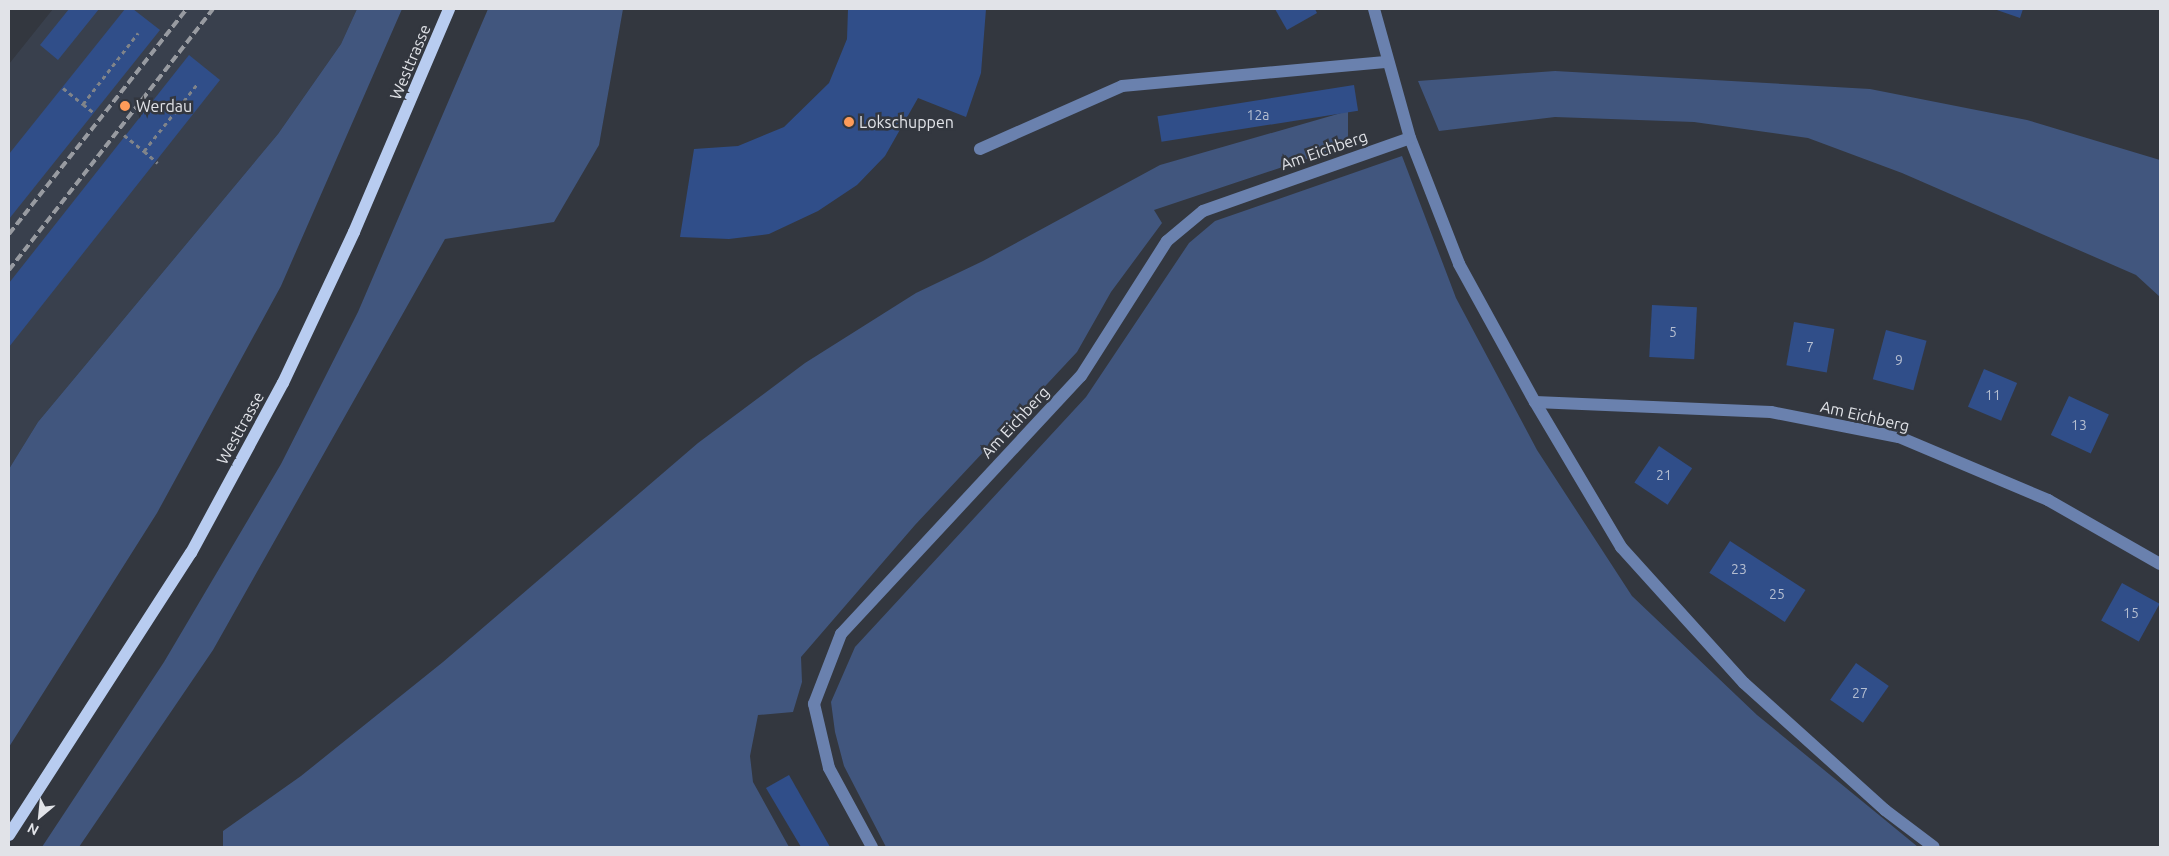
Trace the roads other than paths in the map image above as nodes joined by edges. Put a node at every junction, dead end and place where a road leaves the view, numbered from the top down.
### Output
1 (449, 9) edge
2 (1374, 9) edge
3 (1388, 62) junction
4 (1410, 138) junction
5 (980, 149) dead end
6 (1534, 402) junction
7 (2160, 564) edge
8 (9, 835) edge
9 (872, 847) edge
10 (1934, 847) edge

1 - 8 main road, Westtrasse
2 - 3 street
3 - 4 street
3 - 5 street
4 - 6 street
4 - 9 street, Am Eichberg
6 - 7 street, Am Eichberg
6 - 10 street

